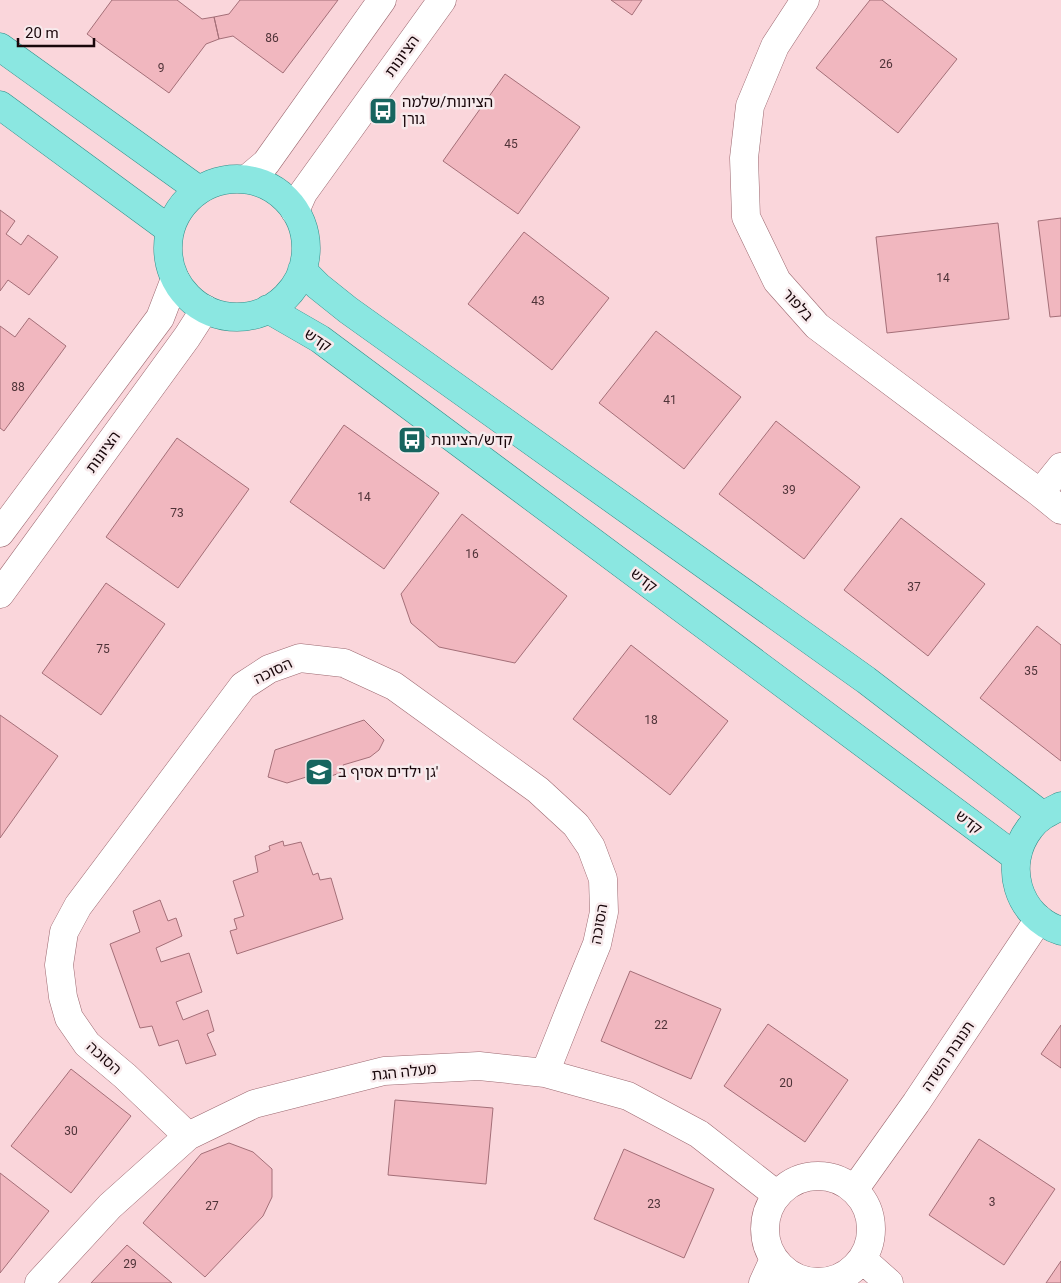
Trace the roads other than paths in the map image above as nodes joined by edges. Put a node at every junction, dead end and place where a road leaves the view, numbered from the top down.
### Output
1 (382, 0) edge
2 (442, 0) edge
3 (806, 0) edge
4 (0, 47) edge
5 (0, 105) edge
6 (247, 179) junction
7 (199, 190) junction
8 (295, 211) junction
9 (170, 230) junction
10 (302, 270) junction
11 (175, 279) junction
12 (205, 309) junction
13 (268, 309) junction
14 (1061, 467) edge
15 (1040, 493) junction
16 (1061, 510) edge
17 (0, 533) edge
18 (0, 594) edge
19 (1052, 811) edge
20 (1016, 857) junction
21 (1050, 925) edge
22 (546, 1073) junction
23 (188, 1136) junction
24 (854, 1190) junction
25 (777, 1195) junction
26 (862, 1259) junction
27 (768, 1271) edge
28 (799, 1281) edge
29 (39, 1283) edge
30 (889, 1283) edge

1 - 6 street
2 - 8 street, הציונות
3 - 15 street, בלפור
4 - 7 main road
5 - 9 main road
6 - 7 main road
6 - 8 main road
7 - 9 main road
8 - 10 main road
9 - 11 main road
10 - 13 main road
10 - 19 main road
11 - 12 main road
11 - 17 street
12 - 13 main road
12 - 18 street, הציונות
13 - 20 main road, קדש
14 - 15 street
15 - 16 street, בלפור
19 - 20 main road
20 - 21 main road
21 - 24 street, תנובת השדה
22 - 23 street, מעלה הגת
22 - 23 street, הסוכה
22 - 25 street, מעלה הגת
23 - 29 street, מעלה הגת
24 - 25 street
24 - 26 street
25 - 27 street
26 - 28 street
26 - 30 street
27 - 28 street

